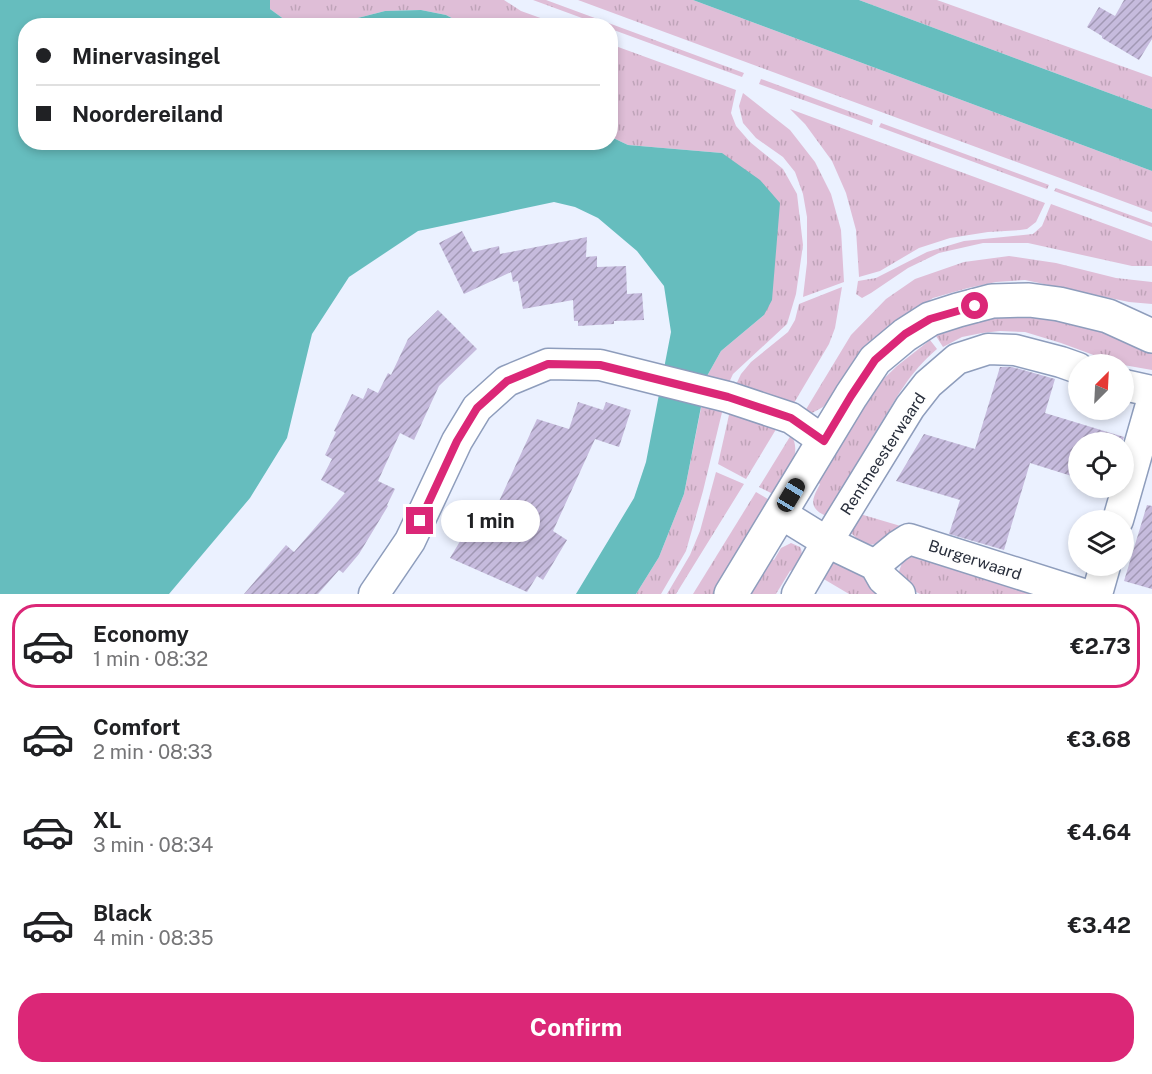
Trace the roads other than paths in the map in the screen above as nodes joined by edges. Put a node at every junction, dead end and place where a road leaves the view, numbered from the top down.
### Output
1 (1108, 316) junction
2 (1152, 318) edge
3 (1152, 336) edge
4 (1068, 364) edge
5 (1134, 386) edge
6 (1152, 391) edge
7 (1152, 401) edge
8 (824, 441) junction
9 (1121, 510) edge
10 (780, 513) junction
11 (827, 542) junction
12 (874, 565) junction
13 (1102, 576) edge
14 (374, 594) edge
15 (731, 594) edge
16 (797, 594) edge
17 (900, 594) edge
18 (1083, 594) edge
19 (1096, 594) edge

1 - 2 street
1 - 3 street
1 - 8 street
4 - 11 street, Rentmeesterwaard
5 - 6 street
7 - 9 street
8 - 10 street
8 - 14 street
10 - 11 street
10 - 15 street
11 - 12 street
11 - 16 street, Rentmeesterwaard
12 - 17 street
12 - 18 street, Burgerwaard
13 - 19 street

